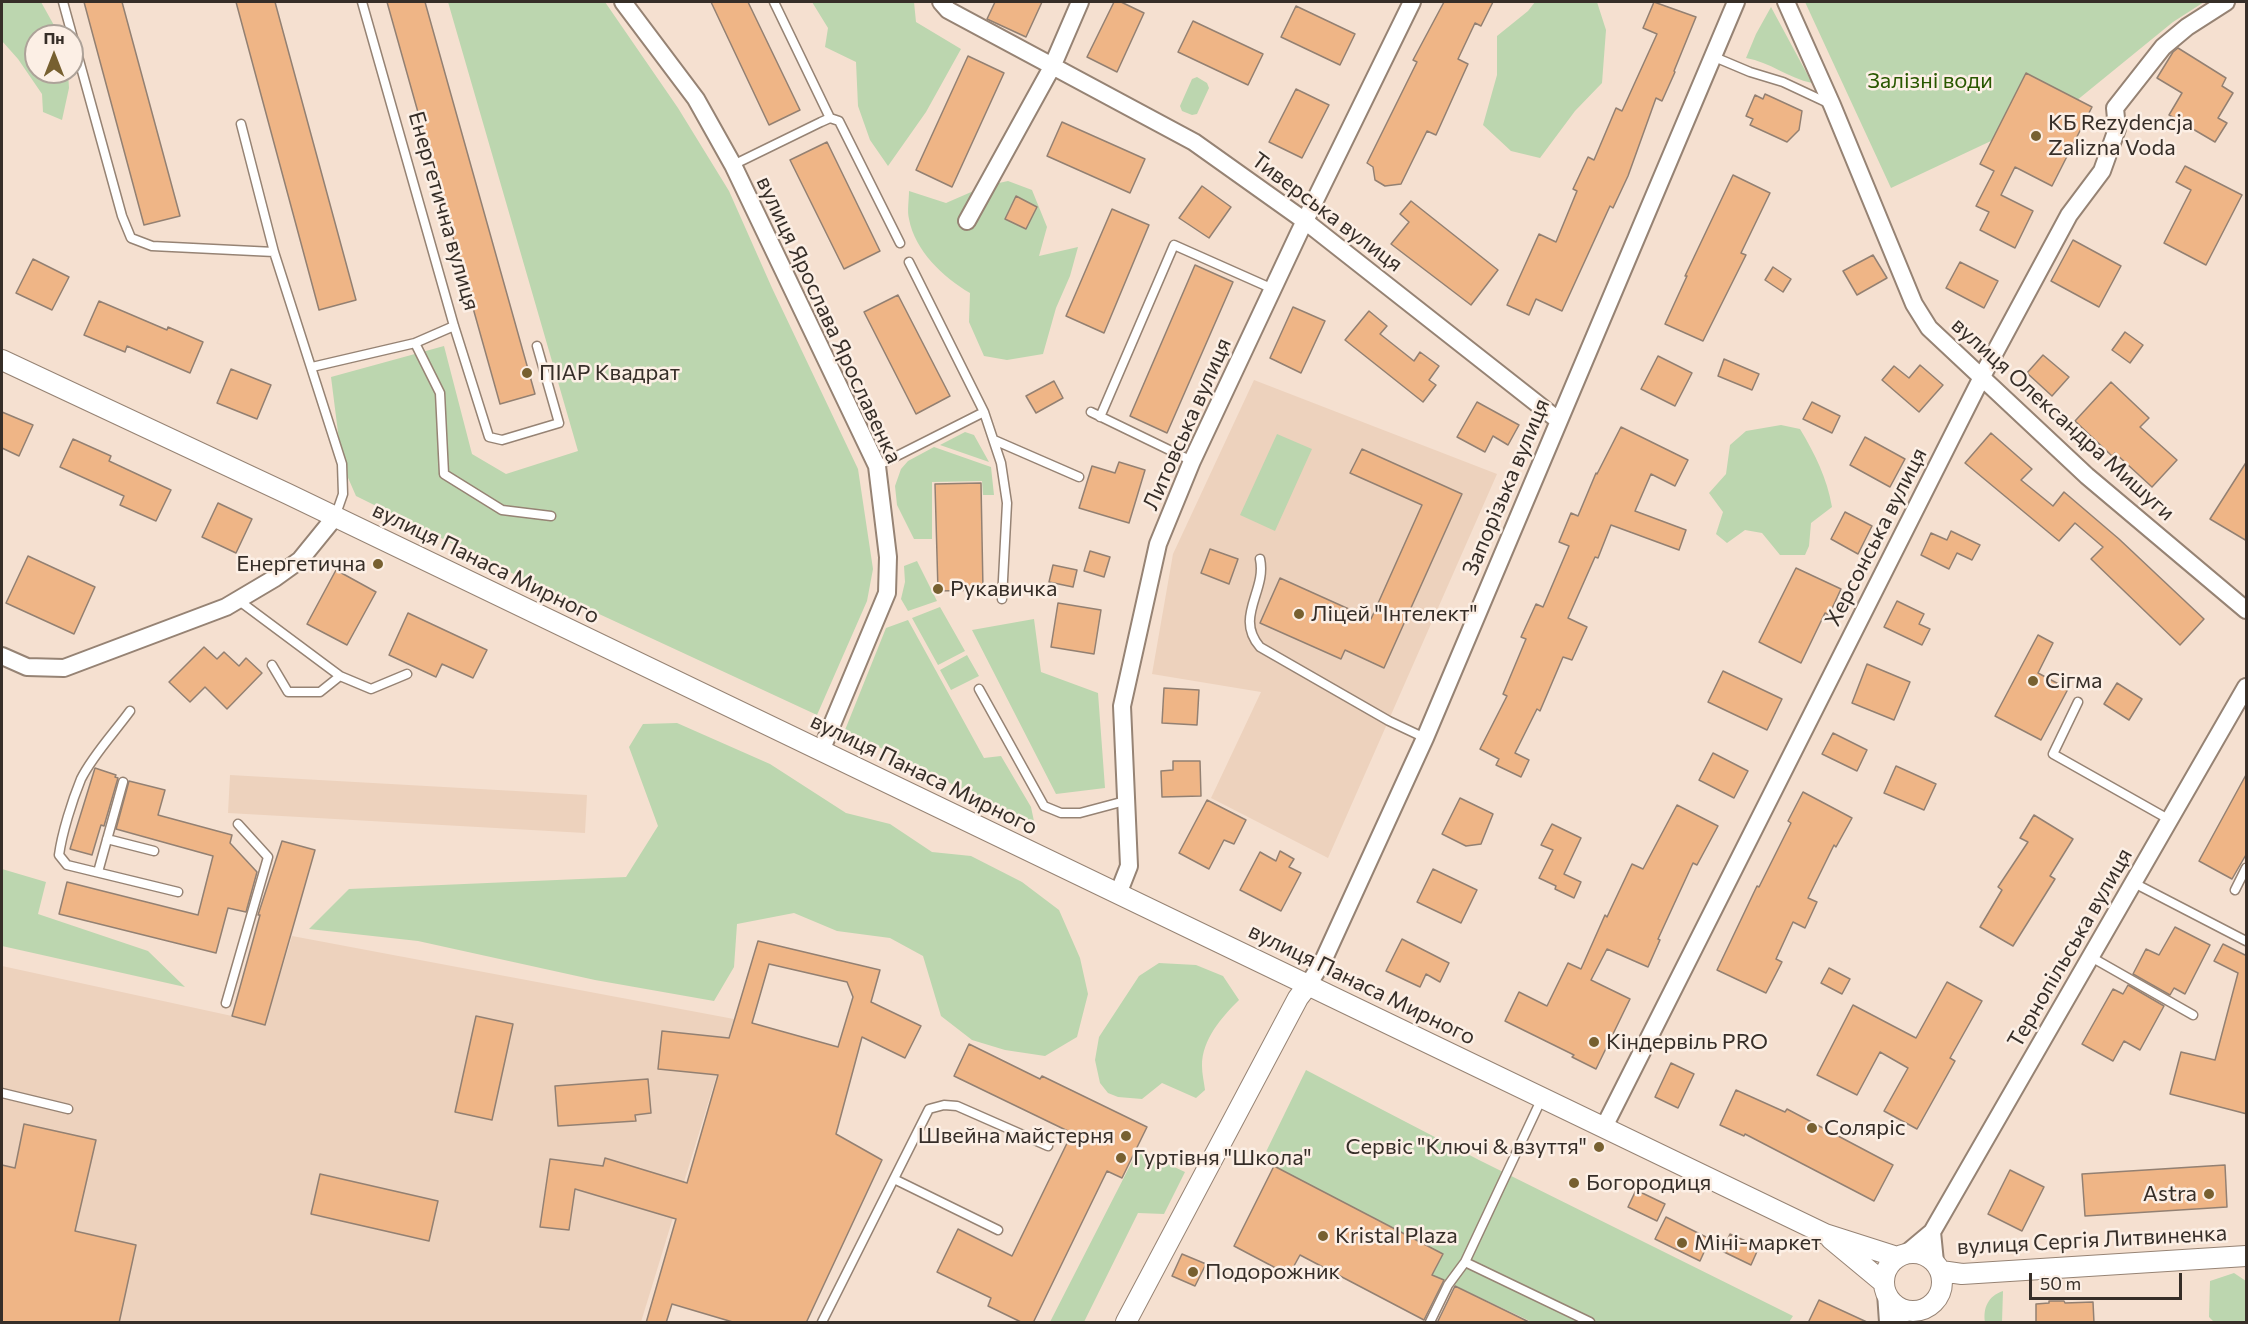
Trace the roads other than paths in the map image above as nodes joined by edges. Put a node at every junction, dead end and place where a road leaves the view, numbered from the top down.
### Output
1 (63, 2) edge
2 (362, 2) edge
3 (623, 2) edge
4 (774, 2) edge
5 (941, 2) edge
6 (1080, 2) edge
7 (1412, 2) edge
8 (1736, 2) edge
9 (1786, 2) edge
10 (2226, 2) edge
11 (1712, 55) junction
12 (1052, 67) junction
13 (1832, 105) junction
14 (830, 118) junction
15 (241, 124) dead end
16 (733, 165) junction
17 (1305, 220) junction
18 (972, 223) dead end
19 (900, 243) dead end
20 (274, 252) junction
21 (909, 262) dead end
22 (1273, 289) junction
23 (454, 326) junction
24 (415, 343) junction
25 (537, 346) dead end
26 (2, 360) edge
27 (312, 367) junction
28 (1981, 378) junction
29 (984, 412) junction
30 (1090, 412) dead end
31 (1100, 417) junction
32 (1558, 420) junction
33 (994, 441) junction
34 (1192, 461) junction
35 (877, 466) junction
36 (1079, 477) dead end
37 (551, 516) dead end
38 (335, 517) junction
39 (1260, 559) dead end
40 (1002, 598) dead end
41 (238, 600) junction
42 (2247, 610) edge
43 (2, 656) edge
44 (272, 665) dead end
45 (406, 674) dead end
46 (340, 676) junction
47 (2247, 687) edge
48 (980, 689) dead end
49 (2078, 702) dead end
50 (130, 711) dead end
51 (1425, 738) junction
52 (821, 751) junction
53 (123, 782) dead end
54 (1125, 801) junction
55 (2170, 820) junction
56 (238, 824) dead end
57 (107, 839) junction
58 (154, 851) dead end
59 (2247, 868) edge
60 (98, 872) junction
61 (2134, 883) junction
62 (2235, 890) dead end
63 (178, 892) dead end
64 (1118, 894) junction
65 (2247, 941) edge
66 (2091, 957) junction
67 (1308, 985) junction
68 (226, 1003) dead end
69 (2193, 1015) dead end
70 (2, 1093) edge
71 (1542, 1098) junction
72 (68, 1109) dead end
73 (1604, 1127) junction
74 (1048, 1146) dead end
75 (894, 1179) junction
76 (998, 1230) dead end
77 (1932, 1232) junction
78 (1825, 1234) junction
79 (1902, 1255) junction
80 (2247, 1256) edge
81 (1465, 1262) junction
82 (1938, 1266) junction
83 (1885, 1288) junction
84 (1921, 1315) edge
85 (1889, 1322) edge
86 (822, 1323) edge
87 (1126, 1323) edge
88 (1430, 1323) edge
89 (1590, 1323) edge

1 - 20 lane
2 - 23 lane, Енергетична вулиця
3 - 16 street, вулиця Ярослава Ярославенка
4 - 14 lane
5 - 12 street
6 - 12 street
7 - 17 street, Литовська вулиця
8 - 11 street, Запорізька вулиця
9 - 13 street, вулиця Олександра Мишуги
10 - 28 street, Херсонська вулиця
11 - 13 lane
11 - 32 street, Запорізька вулиця
12 - 17 street, Тиверська вулиця
12 - 18 street
13 - 28 street, вулиця Олександра Мишуги
14 - 16 lane
14 - 19 lane
15 - 20 lane
16 - 35 street, вулиця Ярослава Ярославенка
17 - 22 street, Литовська вулиця
17 - 32 street, Тиверська вулиця
20 - 27 lane
21 - 29 lane
22 - 31 lane
22 - 34 street, Литовська вулиця
23 - 24 lane, Енергетична вулиця
23 - 25 lane
24 - 27 lane, Енергетична вулиця
24 - 37 lane
26 - 38 street, вулиця Панаса Мирного
27 - 38 lane
28 - 42 street, вулиця Олександра Мишуги
28 - 73 street, Херсонська вулиця
29 - 33 lane
29 - 35 lane
30 - 31 lane
31 - 34 lane
32 - 51 street, Запорізька вулиця
33 - 36 lane
33 - 40 lane
34 - 54 street, Литовська вулиця
35 - 52 street, вулиця Ярослава Ярославенка
38 - 41 street
38 - 52 street, вулиця Панаса Мирного
39 - 51 lane
41 - 43 street
41 - 46 lane
44 - 46 lane
45 - 46 lane
47 - 55 street, Тернопільська вулиця
48 - 54 lane
49 - 55 lane
50 - 60 lane
51 - 67 street, Запорізька вулиця
52 - 64 street, вулиця Панаса Мирного
53 - 57 lane
54 - 64 street, Литовська вулиця
55 - 61 street, Тернопільська вулиця
56 - 68 lane
57 - 58 lane
57 - 60 lane
59 - 62 lane
60 - 63 lane
61 - 65 lane
61 - 66 street, Тернопільська вулиця
64 - 67 street, вулиця Панаса Мирного
66 - 69 lane
66 - 77 street, Тернопільська вулиця
67 - 71 street, вулиця Панаса Мирного
67 - 87 street
70 - 72 lane
71 - 73 street, вулиця Панаса Мирного
71 - 81 lane
73 - 78 street, вулиця Панаса Мирного
74 - 75 lane
75 - 76 lane
75 - 86 lane
77 - 79 street, Тернопільська вулиця
77 - 82 street
78 - 79 street, вулиця Панаса Мирного
78 - 83 street, вулиця Панаса Мирного
79 - 82 street
79 - 83 street
80 - 82 street, вулиця Сергія Литвиненка
81 - 88 lane
81 - 89 lane
82 - 84 street
83 - 84 street
83 - 85 street
84 - 85 street

